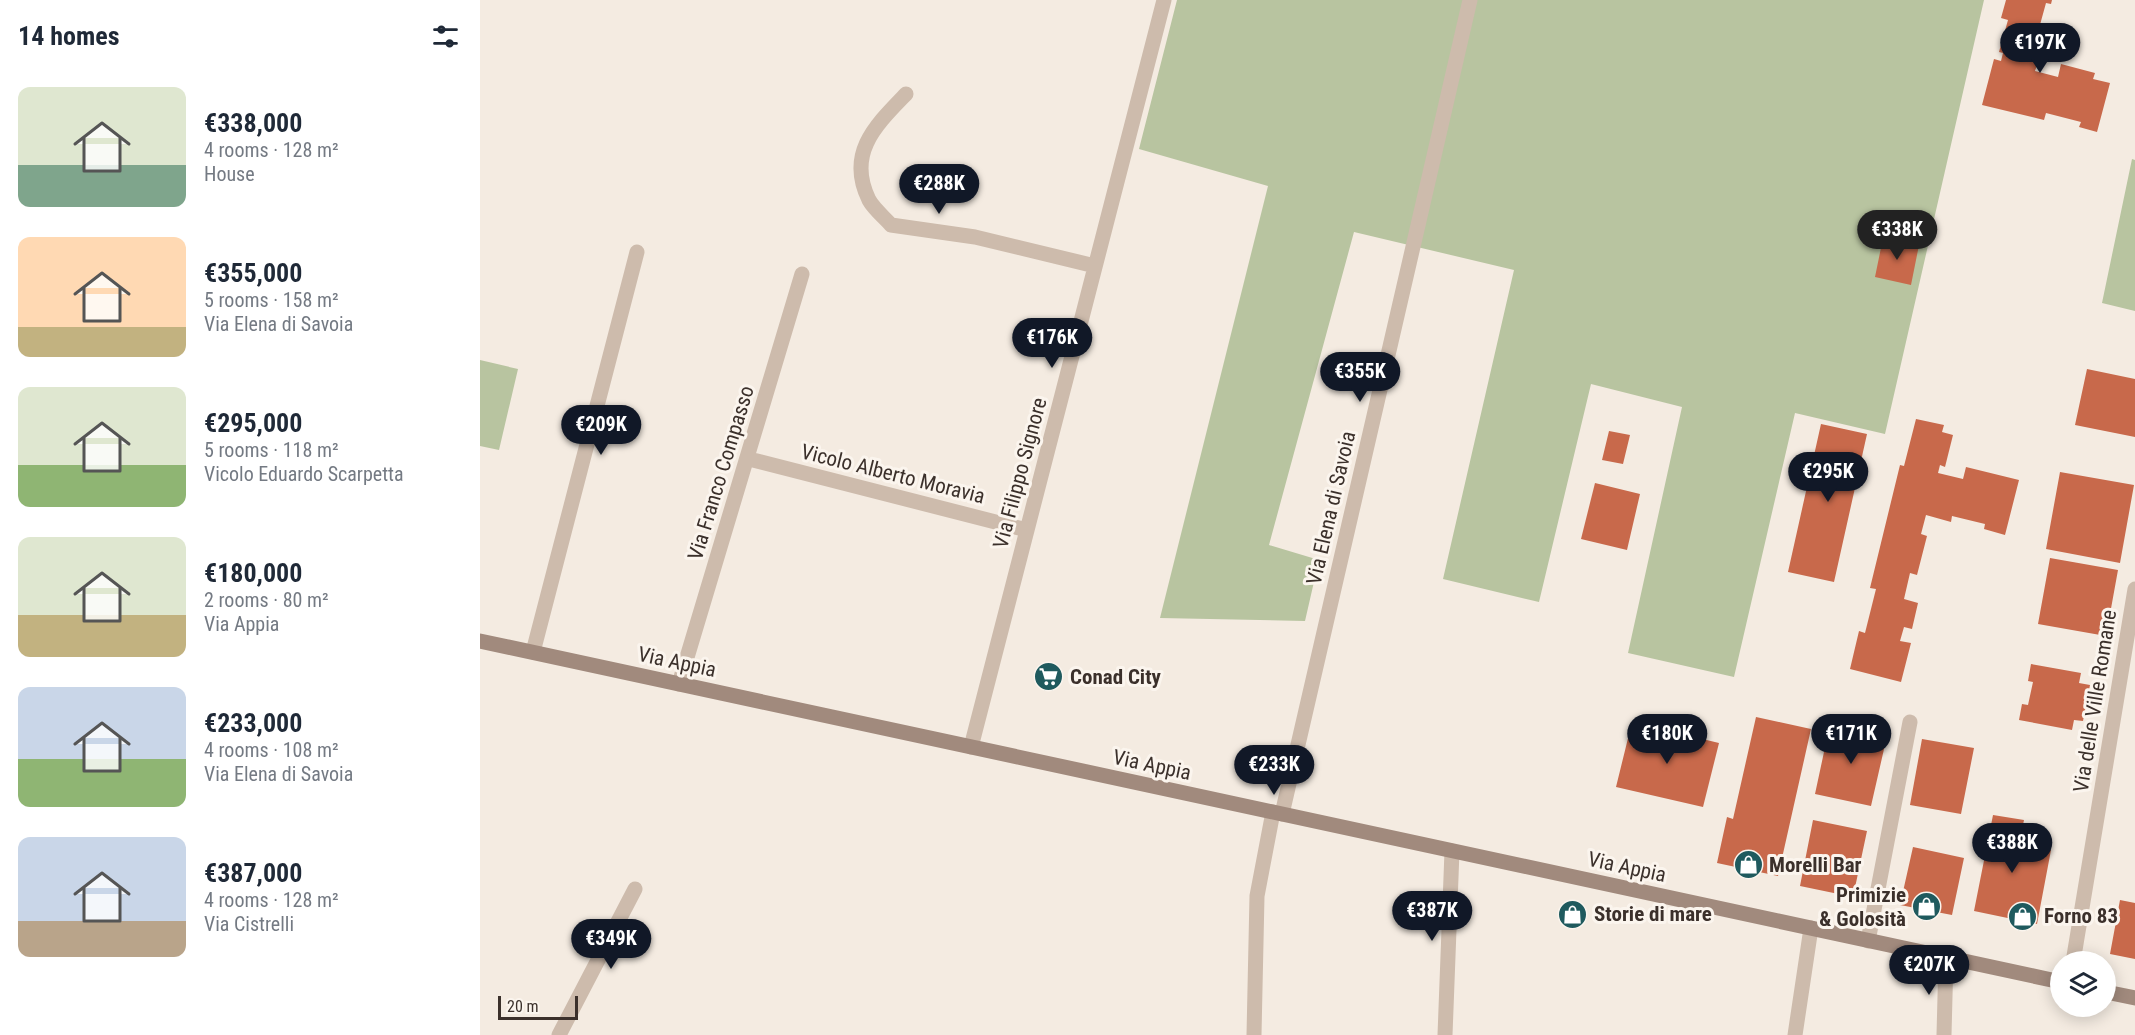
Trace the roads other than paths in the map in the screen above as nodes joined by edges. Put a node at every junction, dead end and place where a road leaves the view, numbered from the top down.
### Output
1 (1164, 0) edge
2 (1470, 0) edge
3 (906, 94) dead end
4 (637, 252) dead end
5 (1095, 266) junction
6 (802, 274) dead end
7 (748, 459) junction
8 (1027, 530) junction
9 (2135, 589) edge
10 (480, 641) edge
11 (532, 652) junction
12 (679, 684) junction
13 (1910, 722) dead end
14 (971, 747) junction
15 (1278, 813) junction
16 (1452, 851) junction
17 (635, 889) dead end
18 (1811, 928) junction
19 (1868, 941) junction
20 (2075, 951) edge
21 (1947, 958) junction
22 (2050, 980) edge
23 (2116, 994) edge
24 (2135, 998) edge
25 (559, 1035) edge
26 (1254, 1035) edge
27 (1445, 1035) edge
28 (1795, 1035) edge
29 (1944, 1035) edge

1 - 5 street, Via Filippo Signore
2 - 15 street, Via Elena di Savoia
3 - 5 street
4 - 11 street
5 - 8 street, Via Filippo Signore
6 - 7 street, Via Franco Compasso
7 - 8 street, Vicolo Alberto Moravia
7 - 12 street, Via Franco Compasso
8 - 14 street, Via Filippo Signore
9 - 20 street, Via delle Ville Romane
10 - 11 main road, Via Appia
11 - 12 main road, Via Appia
12 - 14 main road, Via Appia
13 - 19 street
14 - 15 main road, Via Appia
15 - 16 main road, Via Appia
15 - 26 street, Via Elena di Savoia
16 - 18 main road, Via Appia
16 - 27 street
17 - 25 street
18 - 19 main road, Via Appia
18 - 28 street
19 - 21 main road, Via Appia
21 - 22 main road, Via Appia
21 - 29 street
23 - 24 main road

